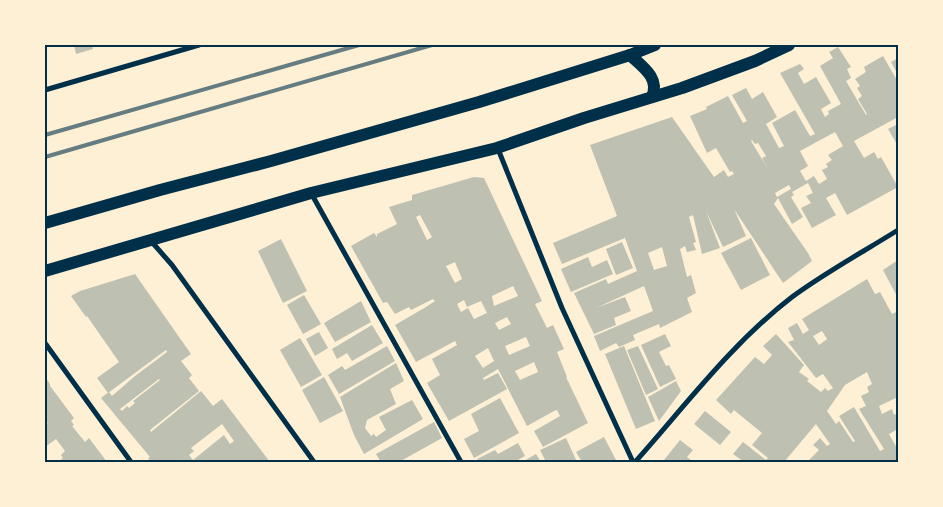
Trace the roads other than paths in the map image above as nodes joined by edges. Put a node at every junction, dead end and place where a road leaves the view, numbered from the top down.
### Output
1 (199, 45) edge
2 (655, 45) edge
3 (789, 45) edge
4 (630, 55) junction
5 (45, 90) edge
6 (652, 97) junction
7 (497, 148) junction
8 (311, 193) junction
9 (45, 223) edge
10 (898, 230) edge
11 (151, 240) junction
12 (45, 271) edge
13 (45, 343) edge
14 (131, 462) edge
15 (314, 462) edge
16 (461, 462) edge
17 (634, 462) edge

1 - 5 street
2 - 4 main road
3 - 6 main road
4 - 6 main road
4 - 9 main road
6 - 7 main road
7 - 8 main road
7 - 17 street
8 - 11 main road
8 - 16 street
10 - 17 street
11 - 12 main road
11 - 15 street
13 - 14 street

